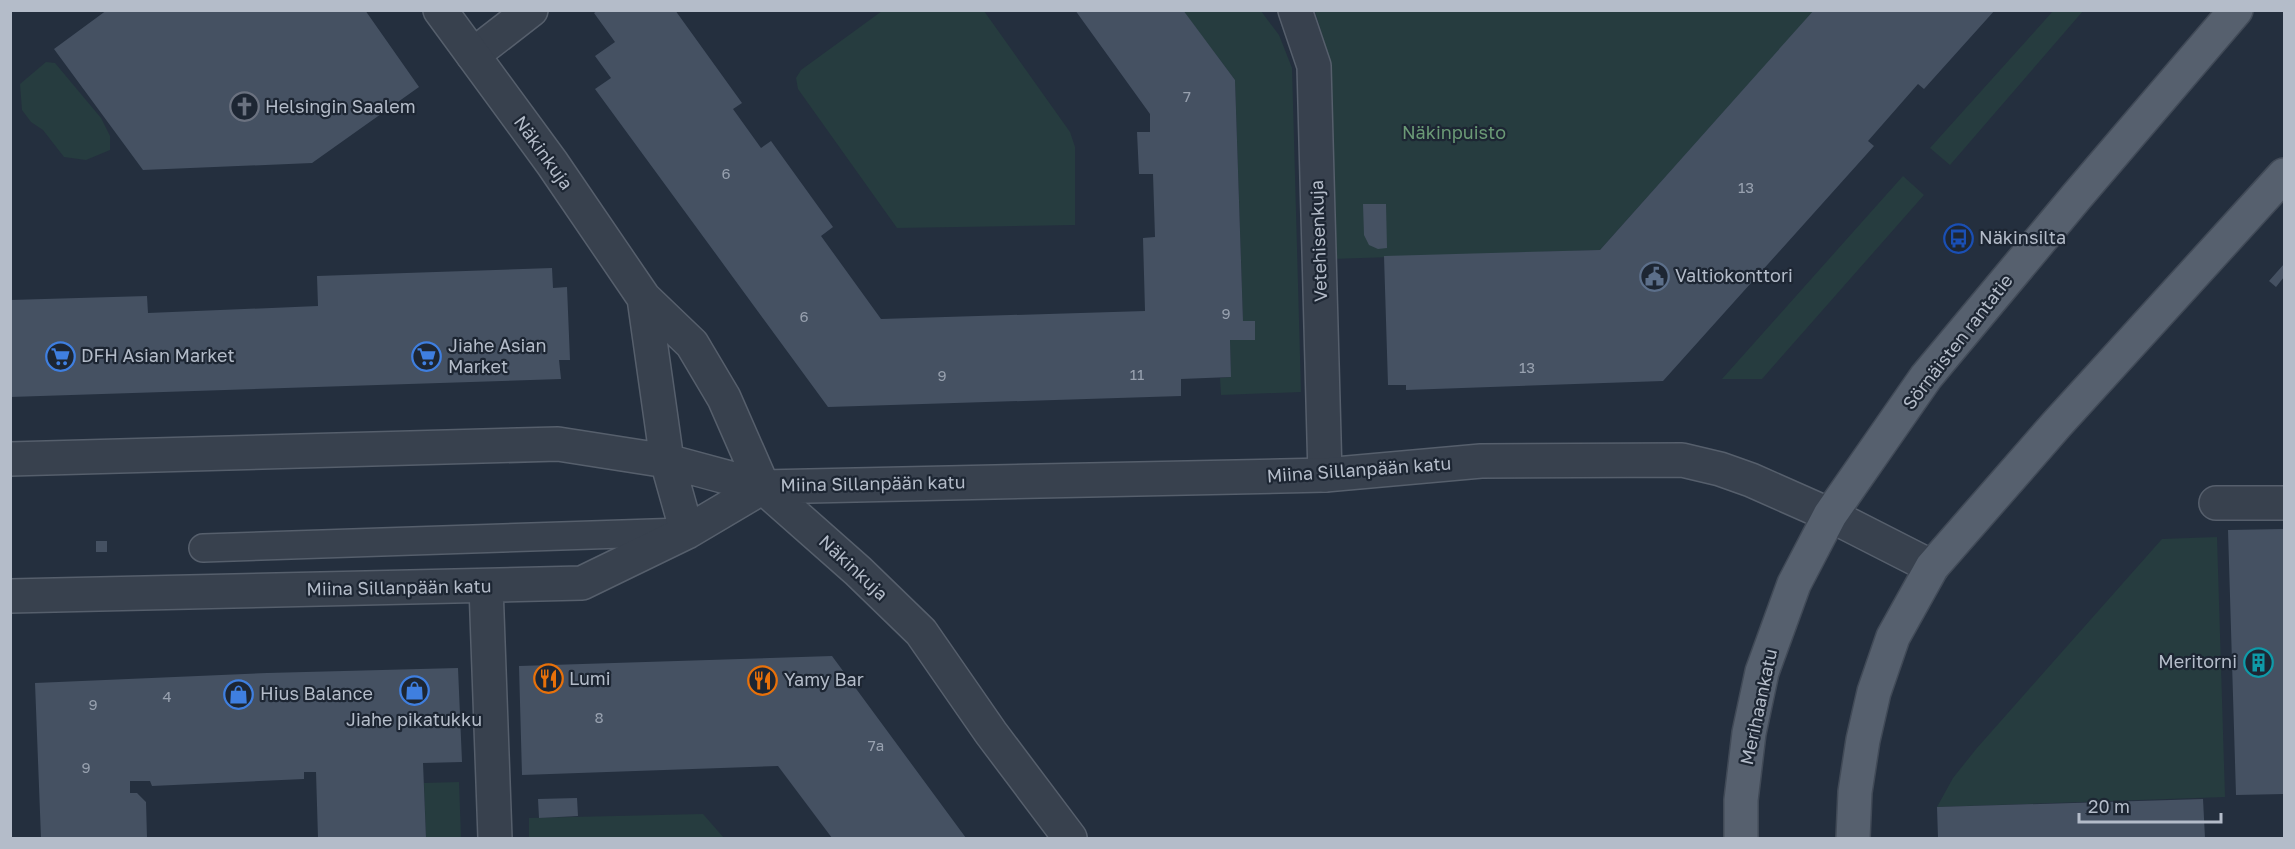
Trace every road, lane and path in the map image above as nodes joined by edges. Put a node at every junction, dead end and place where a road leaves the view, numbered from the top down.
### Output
1 (440, 10) edge
2 (531, 10) edge
3 (1295, 10) edge
4 (2236, 10) edge
5 (473, 55) junction
6 (2284, 175) edge
7 (644, 298) junction
8 (10, 459) edge
9 (667, 461) junction
10 (1325, 476) junction
11 (763, 487) junction
12 (2216, 503) dead end
13 (2284, 503) edge
14 (1830, 515) junction
15 (687, 532) junction
16 (203, 548) dead end
17 (1932, 567) junction
18 (486, 586) junction
19 (10, 597) edge
20 (495, 838) edge
21 (1070, 838) edge
22 (1741, 838) edge
23 (1853, 838) edge

1 - 5 street, Näkinkuja
2 - 5 street
3 - 10 street, Vetehisenkuja
4 - 14 main road, Sörnäisten rantatie
5 - 7 street, Näkinkuja
6 - 17 main road
7 - 9 street, Näkinkuja
7 - 11 street, Näkinkuja
8 - 9 street, Miina Sillanpään katu
9 - 11 street, Miina Sillanpään katu
9 - 15 street, Näkinkuja
10 - 11 street, Miina Sillanpään katu
10 - 14 street, Miina Sillanpään katu
11 - 15 street, Miina Sillanpään katu
11 - 21 street, Näkinkuja
12 - 13 street
14 - 17 street, Miina Sillanpään katu
14 - 22 main road, Merihaankatu
15 - 16 lane
15 - 18 street, Miina Sillanpään katu
17 - 23 main road
18 - 19 street, Miina Sillanpään katu
18 - 20 street

